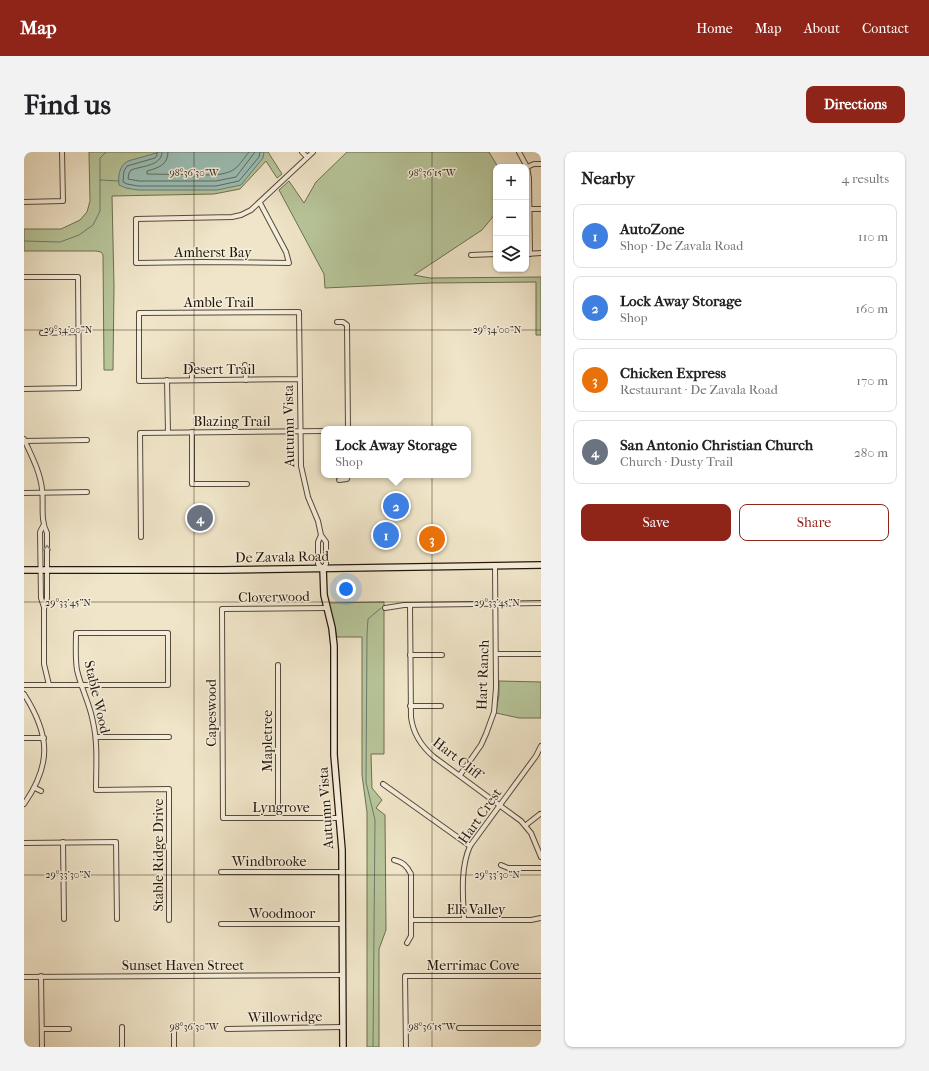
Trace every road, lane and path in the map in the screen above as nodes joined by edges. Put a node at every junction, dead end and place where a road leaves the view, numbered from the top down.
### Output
1 (62, 152) edge
2 (302, 152) edge
3 (312, 152) edge
4 (519, 152) edge
5 (307, 157) junction
6 (526, 164) edge
7 (541, 164) edge
8 (529, 166) edge
9 (529, 178) edge
10 (24, 202) edge
11 (260, 203) junction
12 (530, 209) junction
13 (541, 209) edge
14 (529, 236) edge
15 (493, 254) edge
16 (529, 254) edge
17 (541, 254) edge
18 (471, 255) dead end
19 (24, 277) edge
20 (299, 312) joint
21 (337, 322) dead end
22 (78, 332) junction
23 (42, 333) dead end
24 (192, 365) dead end
25 (245, 365) dead end
26 (300, 379) junction
27 (167, 380) junction
28 (192, 380) junction
29 (246, 380) junction
30 (139, 381) joint
31 (24, 389) edge
32 (348, 426) edge
33 (300, 431) junction
34 (321, 431) edge
35 (168, 432) junction
36 (192, 432) junction
37 (24, 440) edge
38 (87, 440) dead end
39 (346, 478) edge
40 (339, 480) dead end
41 (247, 484) dead end
42 (87, 492) dead end
43 (24, 493) edge
44 (42, 493) junction
45 (43, 526) junction
46 (321, 535) junction
47 (141, 537) dead end
48 (541, 565) edge
49 (495, 566) junction
50 (323, 568) junction
51 (24, 570) edge
52 (40, 570) junction
53 (47, 570) junction
54 (541, 603) edge
55 (496, 604) junction
56 (410, 605) junction
57 (326, 608) junction
58 (385, 608) dead end
59 (44, 609) junction
60 (222, 609) joint
61 (496, 654) junction
62 (541, 654) edge
63 (410, 655) junction
64 (442, 655) dead end
65 (278, 665) dead end
66 (24, 685) edge
67 (49, 685) junction
68 (82, 685) junction
69 (24, 694) edge
70 (410, 706) junction
71 (441, 706) dead end
72 (96, 737) junction
73 (169, 737) dead end
74 (24, 738) edge
75 (44, 738) junction
76 (541, 746) edge
77 (536, 756) junction
78 (541, 758) edge
79 (460, 775) junction
80 (383, 784) dead end
81 (35, 788) junction
82 (169, 789) joint
83 (41, 791) dead end
84 (24, 803) edge
85 (500, 805) junction
86 (540, 814) dead end
87 (223, 818) joint
88 (278, 818) junction
89 (339, 818) junction
90 (526, 825) junction
91 (24, 842) edge
92 (63, 842) junction
93 (470, 846) junction
94 (541, 857) edge
95 (394, 860) dead end
96 (501, 865) dead end
97 (541, 868) edge
98 (221, 872) dead end
99 (342, 872) junction
100 (117, 918) dead end
101 (541, 918) edge
102 (64, 919) dead end
103 (169, 920) dead end
104 (411, 920) junction
105 (464, 920) junction
106 (221, 924) dead end
107 (342, 924) junction
108 (407, 943) dead end
109 (342, 975) junction
110 (41, 976) junction
111 (541, 976) edge
112 (24, 977) edge
113 (122, 1027) dead end
114 (174, 1028) dead end
115 (343, 1028) junction
116 (459, 1028) dead end
117 (541, 1028) edge
118 (42, 1029) junction
119 (69, 1029) dead end
120 (227, 1029) dead end
121 (42, 1047) edge
122 (122, 1047) edge
123 (174, 1047) edge
124 (343, 1047) edge
125 (406, 1047) edge

1 - 10 street
2 - 5 street
3 - 5 street
4 - 6 street
5 - 11 street
7 - 8 street
9 - 12 street
11 - 11 street, Amherst Bay
12 - 13 street
12 - 14 street
15 - 18 street
16 - 17 street
19 - 22 street
20 - 26 street, Autumn Vista
20 - 30 street, Amble Trail
21 - 32 street
22 - 23 street
22 - 31 street
24 - 28 street
25 - 29 street
26 - 29 street, Desert Trail
26 - 33 street, Autumn Vista
27 - 28 street, Desert Trail
27 - 30 street, Desert Trail
27 - 35 street
28 - 29 street, Desert Trail
33 - 34 street, Blazing Trail
33 - 36 street, Blazing Trail
33 - 46 street, Autumn Vista
35 - 36 street, Blazing Trail
35 - 47 street, Blazing Trail
36 - 41 street
37 - 38 street
37 - 44 street
39 - 40 street
42 - 44 street
43 - 44 street
44 - 45 street
45 - 52 street
53 -> 45 street
46 - 50 street, Autumn Vista
46 - 50 street, Autumn Vista
48 - 49 main road, De Zavala Road
49 - 50 main road, De Zavala Road
49 - 55 street, Hart Ranch
50 - 53 main road, De Zavala Road
50 - 57 main road, Autumn Vista
51 - 52 main road, De Zavala Road
52 - 53 main road, De Zavala Road
52 - 59 street
53 - 59 street
54 - 55 street
55 - 56 street
55 - 61 street, Hart Ranch
56 - 58 street
56 - 63 street, Hart Cliff
57 - 60 street, Cloverwood
57 - 89 main road, Autumn Vista
59 - 67 street
60 - 87 street, Capeswood
61 - 62 street
61 - 79 street, Hart Ranch
63 - 64 street
63 - 70 street, Hart Cliff
65 - 88 street, Mapletree
66 - 67 street
67 - 68 street
68 - 68 street, Stable Wood
68 - 72 street, Stable Wood
69 - 75 street
70 - 71 street
70 - 79 street, Hart Cliff
72 - 73 street
72 - 82 street, Stable Wood
74 - 75 street
75 - 81 street
76 - 77 street, Hart Crest
77 - 78 street
77 - 85 street, Hart Crest
79 - 85 street, Hart Cliff
80 - 93 street
81 - 83 street
81 - 84 street
82 - 103 street, Stable Ridge Drive
85 - 90 street, Hart Cliff
85 - 93 street, Hart Crest
86 - 90 street
87 - 88 street, Lyngrove
88 - 89 street, Lyngrove
89 - 99 main road, Autumn Vista
90 - 94 street, Hart Cliff
91 - 92 street
92 - 100 street
92 - 102 street
93 - 105 street, Hart Crest
95 - 104 street
96 - 97 street
98 - 99 street, Windbrooke
99 - 107 main road, Autumn Vista
101 - 105 street, Elk Valley
104 - 105 street, Elk Valley
104 - 108 street
106 - 107 street, Woodmoor
107 - 109 main road, Autumn Vista
109 - 110 street, Sunset Haven Street
109 - 115 main road, Autumn Vista
110 - 112 street, Sunset Haven Street
110 - 118 street
111 - 125 street, Merrimac Cove
113 - 122 street
114 - 123 street
115 - 120 street, Willowridge
115 - 124 main road, Autumn Vista
116 - 117 street
118 - 119 street
118 - 121 street

